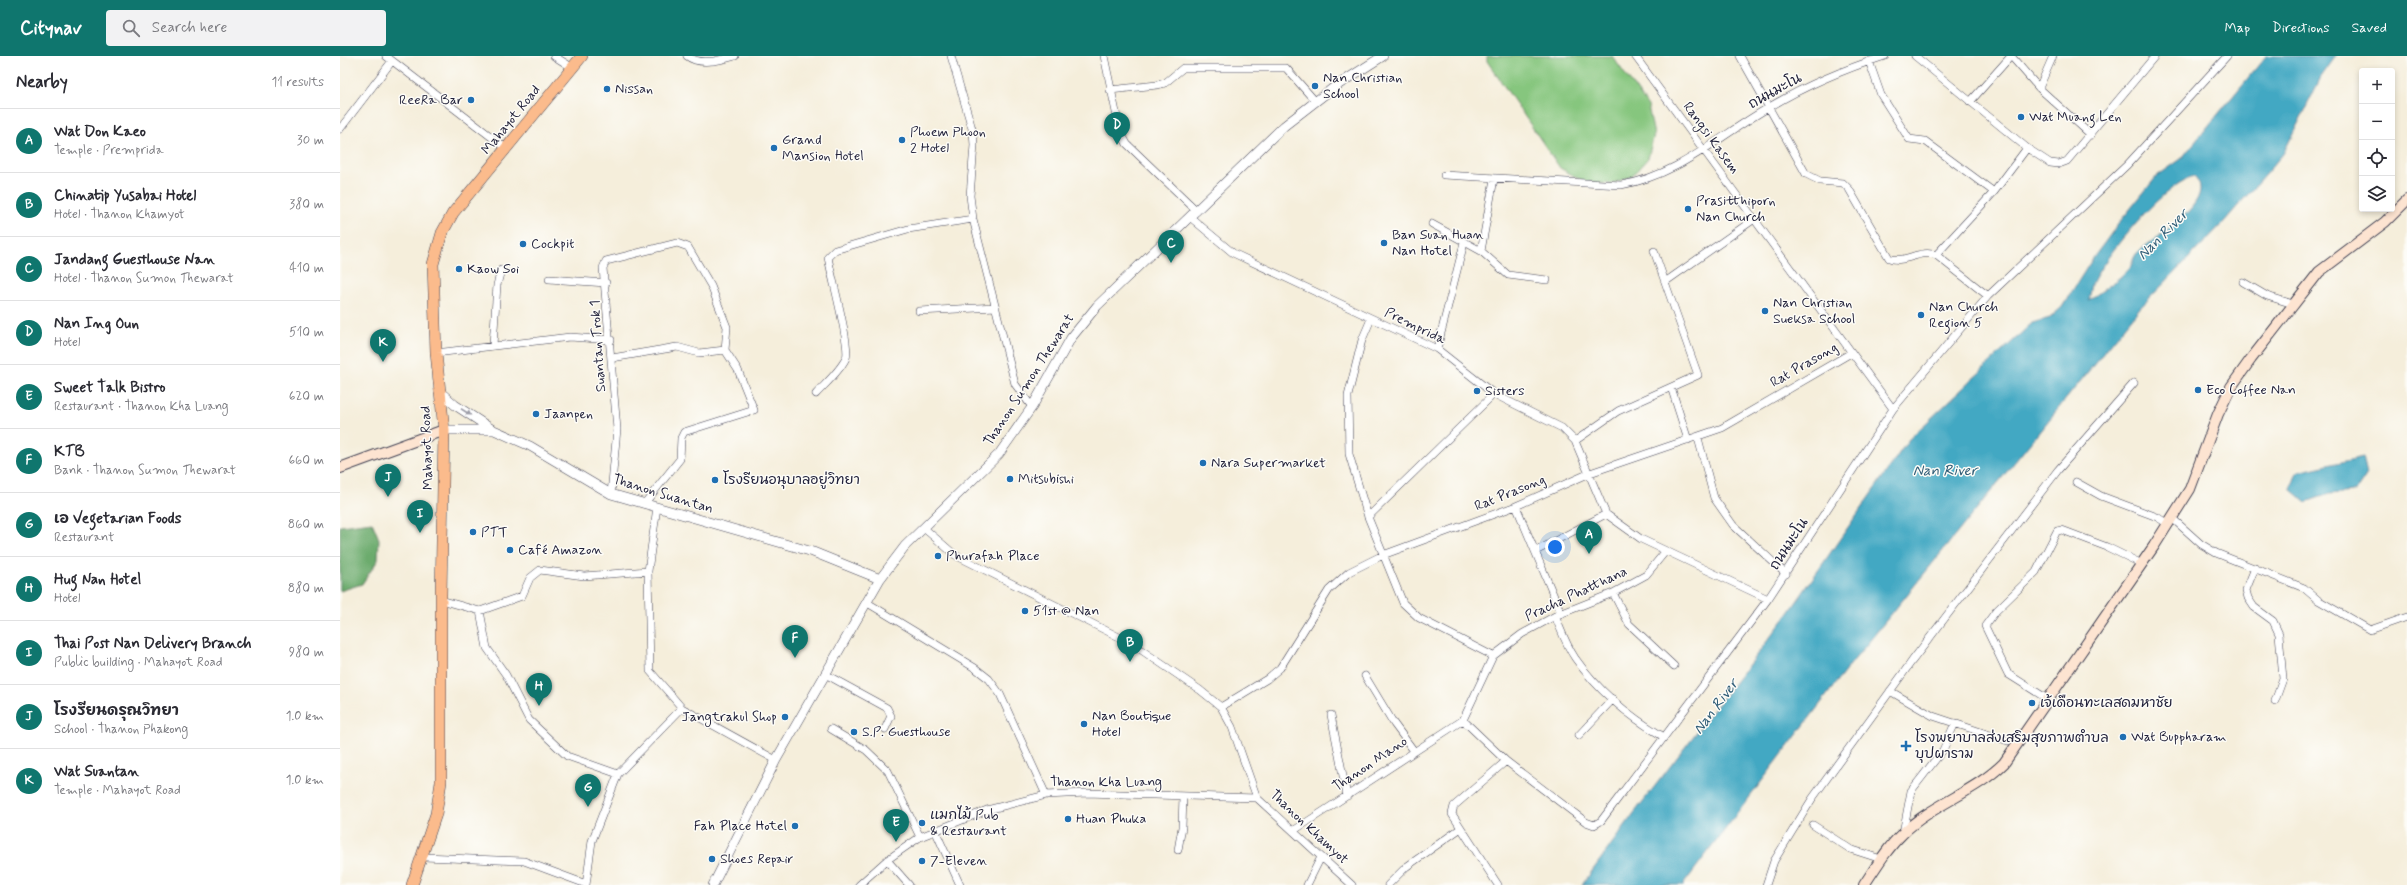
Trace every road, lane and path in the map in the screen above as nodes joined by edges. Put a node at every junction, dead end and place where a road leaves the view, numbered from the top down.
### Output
1 (386, 56) edge
2 (554, 56) edge
3 (582, 56) edge
4 (687, 56) edge
5 (735, 56) edge
6 (951, 56) edge
7 (1104, 56) edge
8 (1383, 56) edge
9 (1635, 56) edge
10 (1740, 56) edge
11 (1885, 56) edge
12 (1915, 56) edge
13 (2011, 56) edge
14 (2053, 56) edge
15 (2155, 56) edge
16 (2227, 56) edge
17 (392, 61) junction
18 (1869, 61) junction
19 (573, 68) junction
20 (2039, 88) junction
21 (1110, 90) junction
22 (1315, 101) junction
23 (1970, 102) junction
24 (1768, 108) junction
25 (340, 129) edge
26 (2091, 134) junction
27 (507, 148) junction
28 (2027, 148) junction
29 (1704, 150) junction
30 (1444, 175) dead end
31 (1494, 178) junction
32 (1994, 192) junction
33 (2407, 200) edge
34 (1197, 211) junction
35 (1190, 217) junction
36 (973, 219) junction
37 (1753, 220) junction
38 (1432, 224) dead end
39 (1464, 242) junction
40 (1481, 251) junction
41 (1654, 251) dead end
42 (1936, 255) junction
43 (501, 270) dead end
44 (549, 279) dead end
45 (1547, 280) dead end
46 (1665, 282) junction
47 (2243, 282) dead end
48 (606, 283) junction
49 (1988, 296) junction
50 (2293, 304) junction
51 (996, 307) junction
52 (919, 311) dead end
53 (1371, 319) junction
54 (611, 340) junction
55 (493, 345) junction
56 (1437, 349) junction
57 (725, 350) junction
58 (436, 353) junction
59 (1850, 353) junction
60 (612, 358) junction
61 (2134, 383) dead end
62 (1671, 387) junction
63 (439, 391) junction
64 (816, 394) dead end
65 (1494, 394) junction
66 (1032, 407) junction
67 (1893, 409) junction
68 (444, 430) junction
69 (494, 430) junction
70 (1698, 438) junction
71 (1688, 440) junction
72 (1575, 441) junction
73 (340, 468) edge
74 (1590, 473) junction
75 (2076, 482) dead end
76 (611, 494) junction
77 (644, 504) junction
78 (1516, 506) junction
79 (657, 507) junction
80 (1606, 514) junction
81 (1368, 517) junction
82 (2170, 521) junction
83 (925, 529) junction
84 (1536, 551) junction
85 (1665, 552) junction
86 (1383, 555) junction
87 (2142, 564) junction
88 (2255, 568) junction
89 (648, 571) junction
90 (1786, 574) junction
91 (880, 579) junction
92 (1613, 593) junction
93 (1768, 599) junction
94 (441, 600) junction
95 (866, 602) junction
96 (480, 611) junction
97 (1558, 615) junction
98 (2407, 617) edge
99 (1493, 656) junction
100 (1674, 666) dead end
101 (825, 674) junction
102 (1365, 676) dead end
103 (1890, 691) junction
104 (1613, 699) junction
105 (2049, 700) junction
106 (2275, 701) dead end
107 (1221, 707) junction
108 (682, 708) junction
109 (1331, 714) dead end
110 (1463, 720) junction
111 (1955, 723) junction
112 (831, 729) dead end
113 (885, 729) dead end
114 (1579, 735) dead end
115 (1664, 737) junction
116 (2008, 741) dead end
117 (1414, 751) junction
118 (776, 760) junction
119 (1506, 761) junction
120 (618, 774) junction
121 (1046, 795) junction
122 (1183, 796) junction
123 (1347, 796) junction
124 (1257, 798) junction
125 (1812, 825) dead end
126 (1461, 828) junction
127 (935, 830) junction
128 (1293, 831) junction
129 (1903, 833) junction
130 (920, 837) junction
131 (1178, 850) dead end
132 (424, 857) junction
133 (1321, 857) junction
134 (1881, 859) junction
135 (887, 860) junction
136 (412, 885) edge
137 (586, 885) edge
138 (712, 885) edge
139 (859, 885) edge
140 (909, 885) edge
141 (960, 885) edge
142 (1307, 885) edge
143 (1352, 885) edge
144 (1388, 885) edge
145 (1498, 885) edge
146 (1766, 885) edge
147 (1864, 885) edge

1 - 17 street
2 - 19 street
3 - 19 main road, Mahayot Road
4 - 5 street
6 - 36 street
7 - 21 street
8 - 22 street, Thanon Sumon Thewarat
9 - 29 street, Rangsi Kasem
10 - 24 street
11 - 18 street, ถนนมะโน
12 - 23 street
13 - 20 street
13 - 23 street
14 - 20 street
15 - 26 street
16 - 49 street, ถนนมะโน
17 - 25 street
17 - 27 street
18 - 24 street, ถนนมะโน
18 - 32 street
19 - 27 main road, Mahayot Road
20 - 26 street
21 - 22 street
21 - 34 street
22 - 34 street, Thanon Sumon Thewarat
23 - 28 street
24 - 29 street, ถนนมะโน
24 - 42 street
26 - 28 street
27 - 58 main road, Mahayot Road
28 - 32 street
29 - 31 street, ถนนมะโน
29 - 37 street, Rangsi Kasem
30 - 31 street, ถนนมะโน
31 - 40 street
32 - 42 street
33 - 50 main road
34 - 35 street, Thanon Sumon Thewarat
35 - 53 street, Premprida
35 - 66 street, Thanon Sumon Thewarat
36 - 51 street
36 - 64 street
37 - 46 street
37 - 59 street, Rangsi Kasem
38 - 39 street
39 - 40 street
39 - 56 street
40 - 45 street
41 - 46 street
42 - 49 street
43 - 55 street
44 - 48 street
46 - 62 street
47 - 50 street
48 - 54 street, Suantan Trok 1
48 - 57 street, Suantan Trok 1
49 - 67 street, ถนนมะโน
50 - 82 main road
51 - 52 street
51 - 66 street
53 - 56 street, Premprida
53 - 81 street
54 - 55 street
54 - 60 street, Suantan Trok 1
55 - 58 street
56 - 65 street, Premprida
57 - 60 street
57 - 77 street
58 - 63 main road, Mahayot Road
59 - 67 street, Rangsi Kasem
59 - 70 street, Rat Prasong
60 - 76 street, Suantan Trok 1
61 - 103 street
62 - 71 street
62 - 72 street
63 - 68 main road, Mahayot Road
63 -> 69 street
65 - 72 street, Premprida
65 - 81 street
66 - 83 street, Thanon Sumon Thewarat
67 - 90 street, ถนนมะโน
68 - 69 street, Thanon Suantan
68 - 73 main road
68 - 94 main road, Mahayot Road
69 - 76 street, Thanon Suantan
70 - 71 street, Rat Prasong
70 - 90 street
71 - 74 street, Rat Prasong
72 - 74 street, Premprida
74 - 78 street, Rat Prasong
74 - 80 street, Premprida
75 - 82 street
76 - 77 street, Thanon Suantan
77 - 79 street, Thanon Suantan
78 - 84 street
78 - 86 street, Rat Prasong
79 - 89 street
79 - 91 street, Thanon Suantan
80 - 84 street
80 - 85 street, Premprida
81 - 86 street
82 - 87 main road
82 - 88 street
83 - 91 street, Thanon Sumon Thewarat
83 - 107 street, Thanon Khamyot
84 - 97 street
85 - 92 street, Pracha Phatthana
85 - 93 street
86 - 99 street
86 - 107 street, Rat Prasong
87 - 105 main road
87 - 105 street
88 - 98 street
88 - 106 street
89 - 96 street
89 - 108 street
90 - 93 street, ถนนมะโน
91 - 95 street, Thanon Sumon Thewarat
92 - 97 street, Pracha Phatthana
92 - 100 street
93 - 115 street, ถนนมะโน
94 - 96 street
94 - 132 main road, Mahayot Road
95 - 101 street, Thanon Sumon Thewarat
95 - 121 street
96 - 120 street
97 - 99 street, Pracha Phatthana
97 - 104 street
99 - 110 street, Pracha Phatthana
101 - 113 street
101 - 118 street, Thanon Sumon Thewarat
102 - 117 street
103 - 111 street
103 - 146 street
104 - 114 street
104 - 115 street
105 - 129 main road
107 - 124 street, Thanon Khamyot
108 - 118 street
108 - 120 street
109 - 123 street
110 - 117 street, Thanon Mano
110 - 119 street
111 - 116 street
111 - 129 street
112 - 130 street
115 - 119 street, ถนนมะโน
117 - 123 street, Thanon Mano
118 - 138 street, Thanon Sumon Thewarat
119 - 126 street
120 - 137 street
121 - 122 street, Thanon Kha Luang
121 - 127 street, Thanon Kha Luang
122 - 124 street, Thanon Kha Luang
122 - 131 street
123 - 128 street, Thanon Mano
124 - 128 street, Thanon Khamyot
125 - 134 street
126 - 144 street
126 - 145 street
127 - 130 street, Thanon Kha Luang
127 - 141 street
128 - 133 street, Thanon Khamyot
129 - 134 main road
130 - 135 street, Thanon Kha Luang
132 - 136 main road, Mahayot Road
132 - 137 street
133 - 142 street
133 - 143 street, Thanon Khamyot
134 - 147 main road
135 - 139 street, Thanon Kha Luang
135 - 140 street

